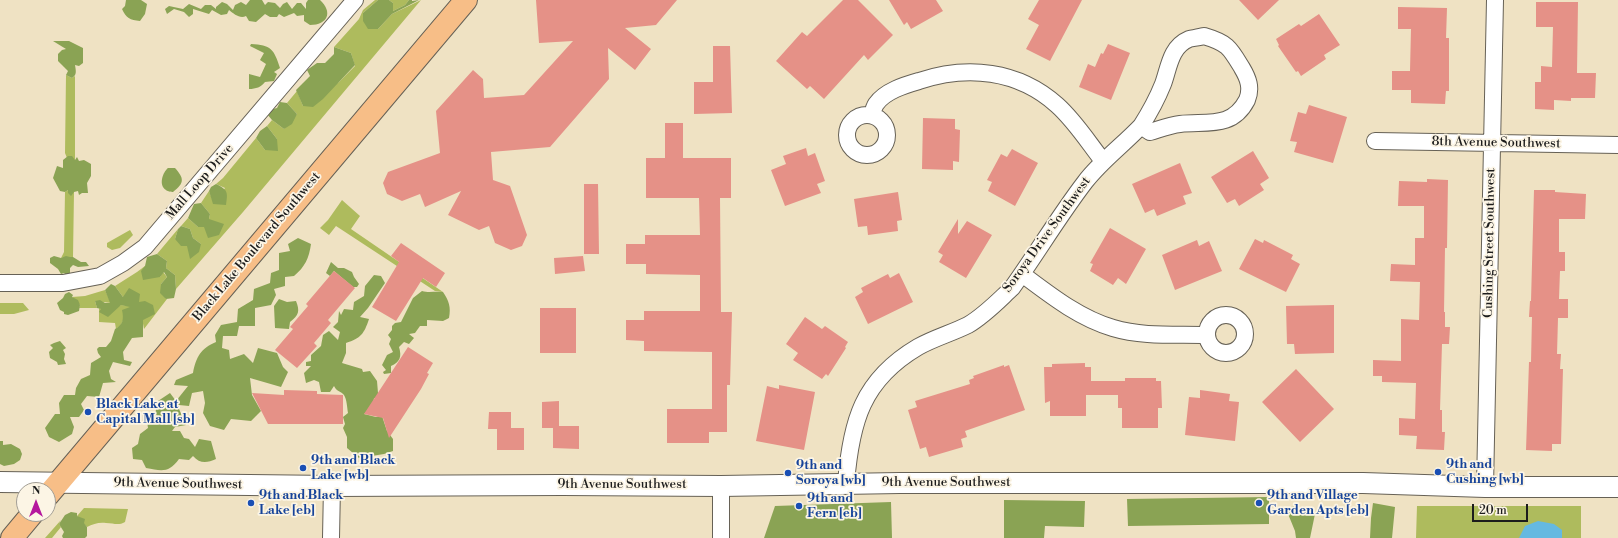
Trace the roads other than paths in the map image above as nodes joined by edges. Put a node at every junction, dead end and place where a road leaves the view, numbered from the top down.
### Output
1 (355, 0) edge
2 (466, 0) edge
3 (1495, 0) edge
4 (872, 115) dead end
5 (1141, 126) junction
6 (1374, 141) dead end
7 (1492, 143) junction
8 (1618, 145) edge
9 (1103, 161) junction
10 (1022, 274) junction
11 (0, 283) edge
12 (1207, 335) dead end
13 (0, 482) edge
14 (846, 483) junction
15 (16, 484) edge
16 (56, 485) edge
17 (332, 486) junction
18 (721, 486) junction
19 (1485, 487) junction
20 (1618, 487) edge
21 (56, 489) edge
22 (25, 522) edge
23 (12, 538) edge
24 (331, 538) edge
25 (721, 538) edge

1 - 11 street, Mall Loop Drive
2 - 16 main road, Black Lake Boulevard Southwest
3 - 7 street, Cushing Street Southwest
4 - 9 street
5 - 5 street, Soroya Drive Southwest
5 - 9 street, Soroya Drive Southwest
6 - 7 street, 8th Avenue Southwest
7 - 8 street, 8th Avenue Southwest
7 - 19 street, Cushing Street Southwest
9 - 10 street, Soroya Drive Southwest
10 - 12 street
10 - 14 street, Soroya Drive Southwest
13 - 15 street, 9th Avenue Southwest
14 - 18 street, 9th Avenue Southwest
14 - 19 street, 9th Avenue Southwest
17 - 18 street, 9th Avenue Southwest
17 - 21 street, 9th Avenue Southwest
17 - 24 street
18 - 25 street
19 - 20 street, 9th Avenue Southwest
22 - 23 main road

